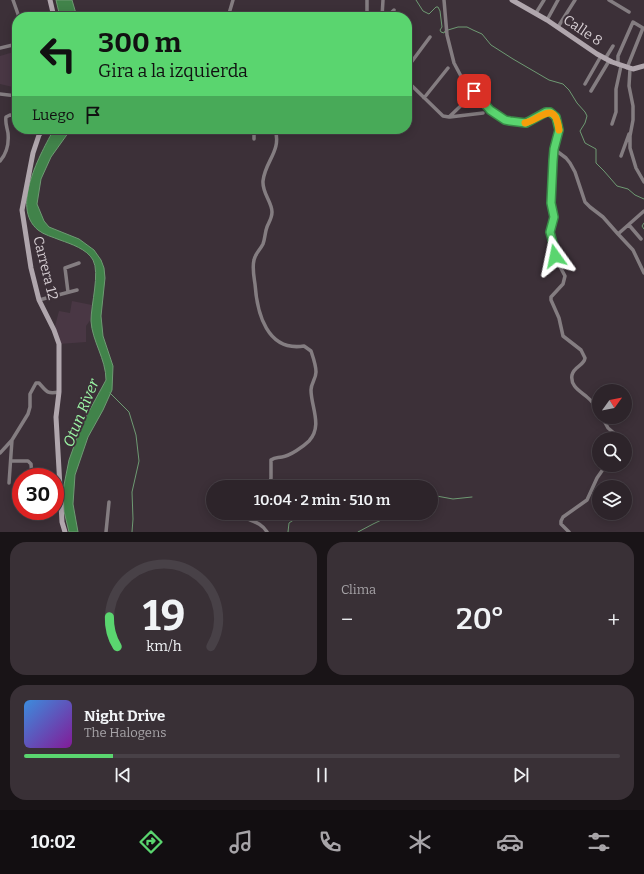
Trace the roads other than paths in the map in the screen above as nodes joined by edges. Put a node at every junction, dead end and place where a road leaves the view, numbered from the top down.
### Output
1 (12, 0) edge
2 (50, 0) edge
3 (233, 0) edge
4 (367, 0) edge
5 (383, 0) edge
6 (444, 0) edge
7 (512, 0) edge
8 (544, 0) edge
9 (558, 0) edge
10 (575, 0) edge
11 (610, 0) edge
12 (523, 2) edge
13 (17, 12) edge
14 (53, 12) edge
15 (229, 12) edge
16 (367, 12) edge
17 (382, 12) edge
18 (629, 12) dead end
19 (536, 14) junction
20 (547, 20) junction
21 (558, 27) junction
22 (430, 37) dead end
23 (12, 45) edge
24 (613, 46) dead end
25 (0, 48) edge
26 (605, 59) junction
27 (412, 61) edge
28 (644, 66) edge
29 (624, 67) junction
30 (448, 68) dead end
31 (585, 84) dead end
32 (412, 86) edge
33 (591, 91) dead end
34 (0, 94) edge
35 (12, 95) edge
36 (424, 98) junction
37 (469, 98) dead end
38 (483, 113) dead end
39 (12, 115) edge
40 (449, 117) junction
41 (612, 124) dead end
42 (632, 128) junction
43 (40, 134) edge
44 (254, 134) edge
45 (276, 134) edge
46 (254, 139) dead end
47 (554, 149) junction
48 (621, 156) dead end
49 (0, 161) edge
50 (644, 182) edge
51 (644, 211) edge
52 (629, 224) junction
53 (618, 234) junction
54 (641, 238) dead end
55 (79, 263) dead end
56 (644, 273) edge
57 (76, 290) dead end
58 (68, 292) junction
59 (39, 300) junction
60 (60, 392) junction
61 (592, 403) edge
62 (606, 424) edge
63 (613, 432) edge
64 (12, 440) junction
65 (0, 453) edge
66 (11, 461) junction
67 (31, 468) edge
68 (59, 468) edge
69 (601, 472) edge
70 (271, 480) edge
71 (10, 483) dead end
72 (109, 502) dead end
73 (62, 520) edge
74 (250, 520) edge
75 (65, 532) edge
76 (106, 532) edge
77 (267, 532) edge
78 (569, 532) edge

1 - 13 street
2 - 14 street
3 - 15 street
4 - 16 street
5 - 17 street
6 - 47 street
7 - 12 street, Calle 8
8 - 19 street
9 - 20 street
10 - 21 street
11 - 18 street
12 - 19 street, Calle 8
19 - 20 street, Calle 8
20 - 21 street, Calle 8
21 - 26 street, Calle 8
22 - 27 street
23 - 25 street
24 - 26 street
26 - 29 street, Calle 8
26 - 31 street
26 - 33 street
28 - 29 street
29 - 29 street
29 - 41 street
29 - 42 street
30 - 36 street
32 - 36 street
34 - 35 street
36 - 40 street
37 - 40 street
38 - 40 street
39 - 49 street
42 - 48 street
42 - 50 street
43 - 59 street, Carrera 12
44 - 46 street
45 - 70 street
47 - 53 street
47 - 61 street
51 - 52 street
52 - 53 street
52 - 54 street
53 - 56 street
55 - 58 street
57 - 58 street
58 - 59 street
59 - 60 street, Carrera 12
60 - 64 street
60 - 68 street, Carrera 12
62 - 63 street
64 - 65 street
64 - 66 street
66 - 67 street
66 - 71 street
69 - 78 street
72 - 76 street
73 - 75 street, Carrera 12
74 - 77 street

